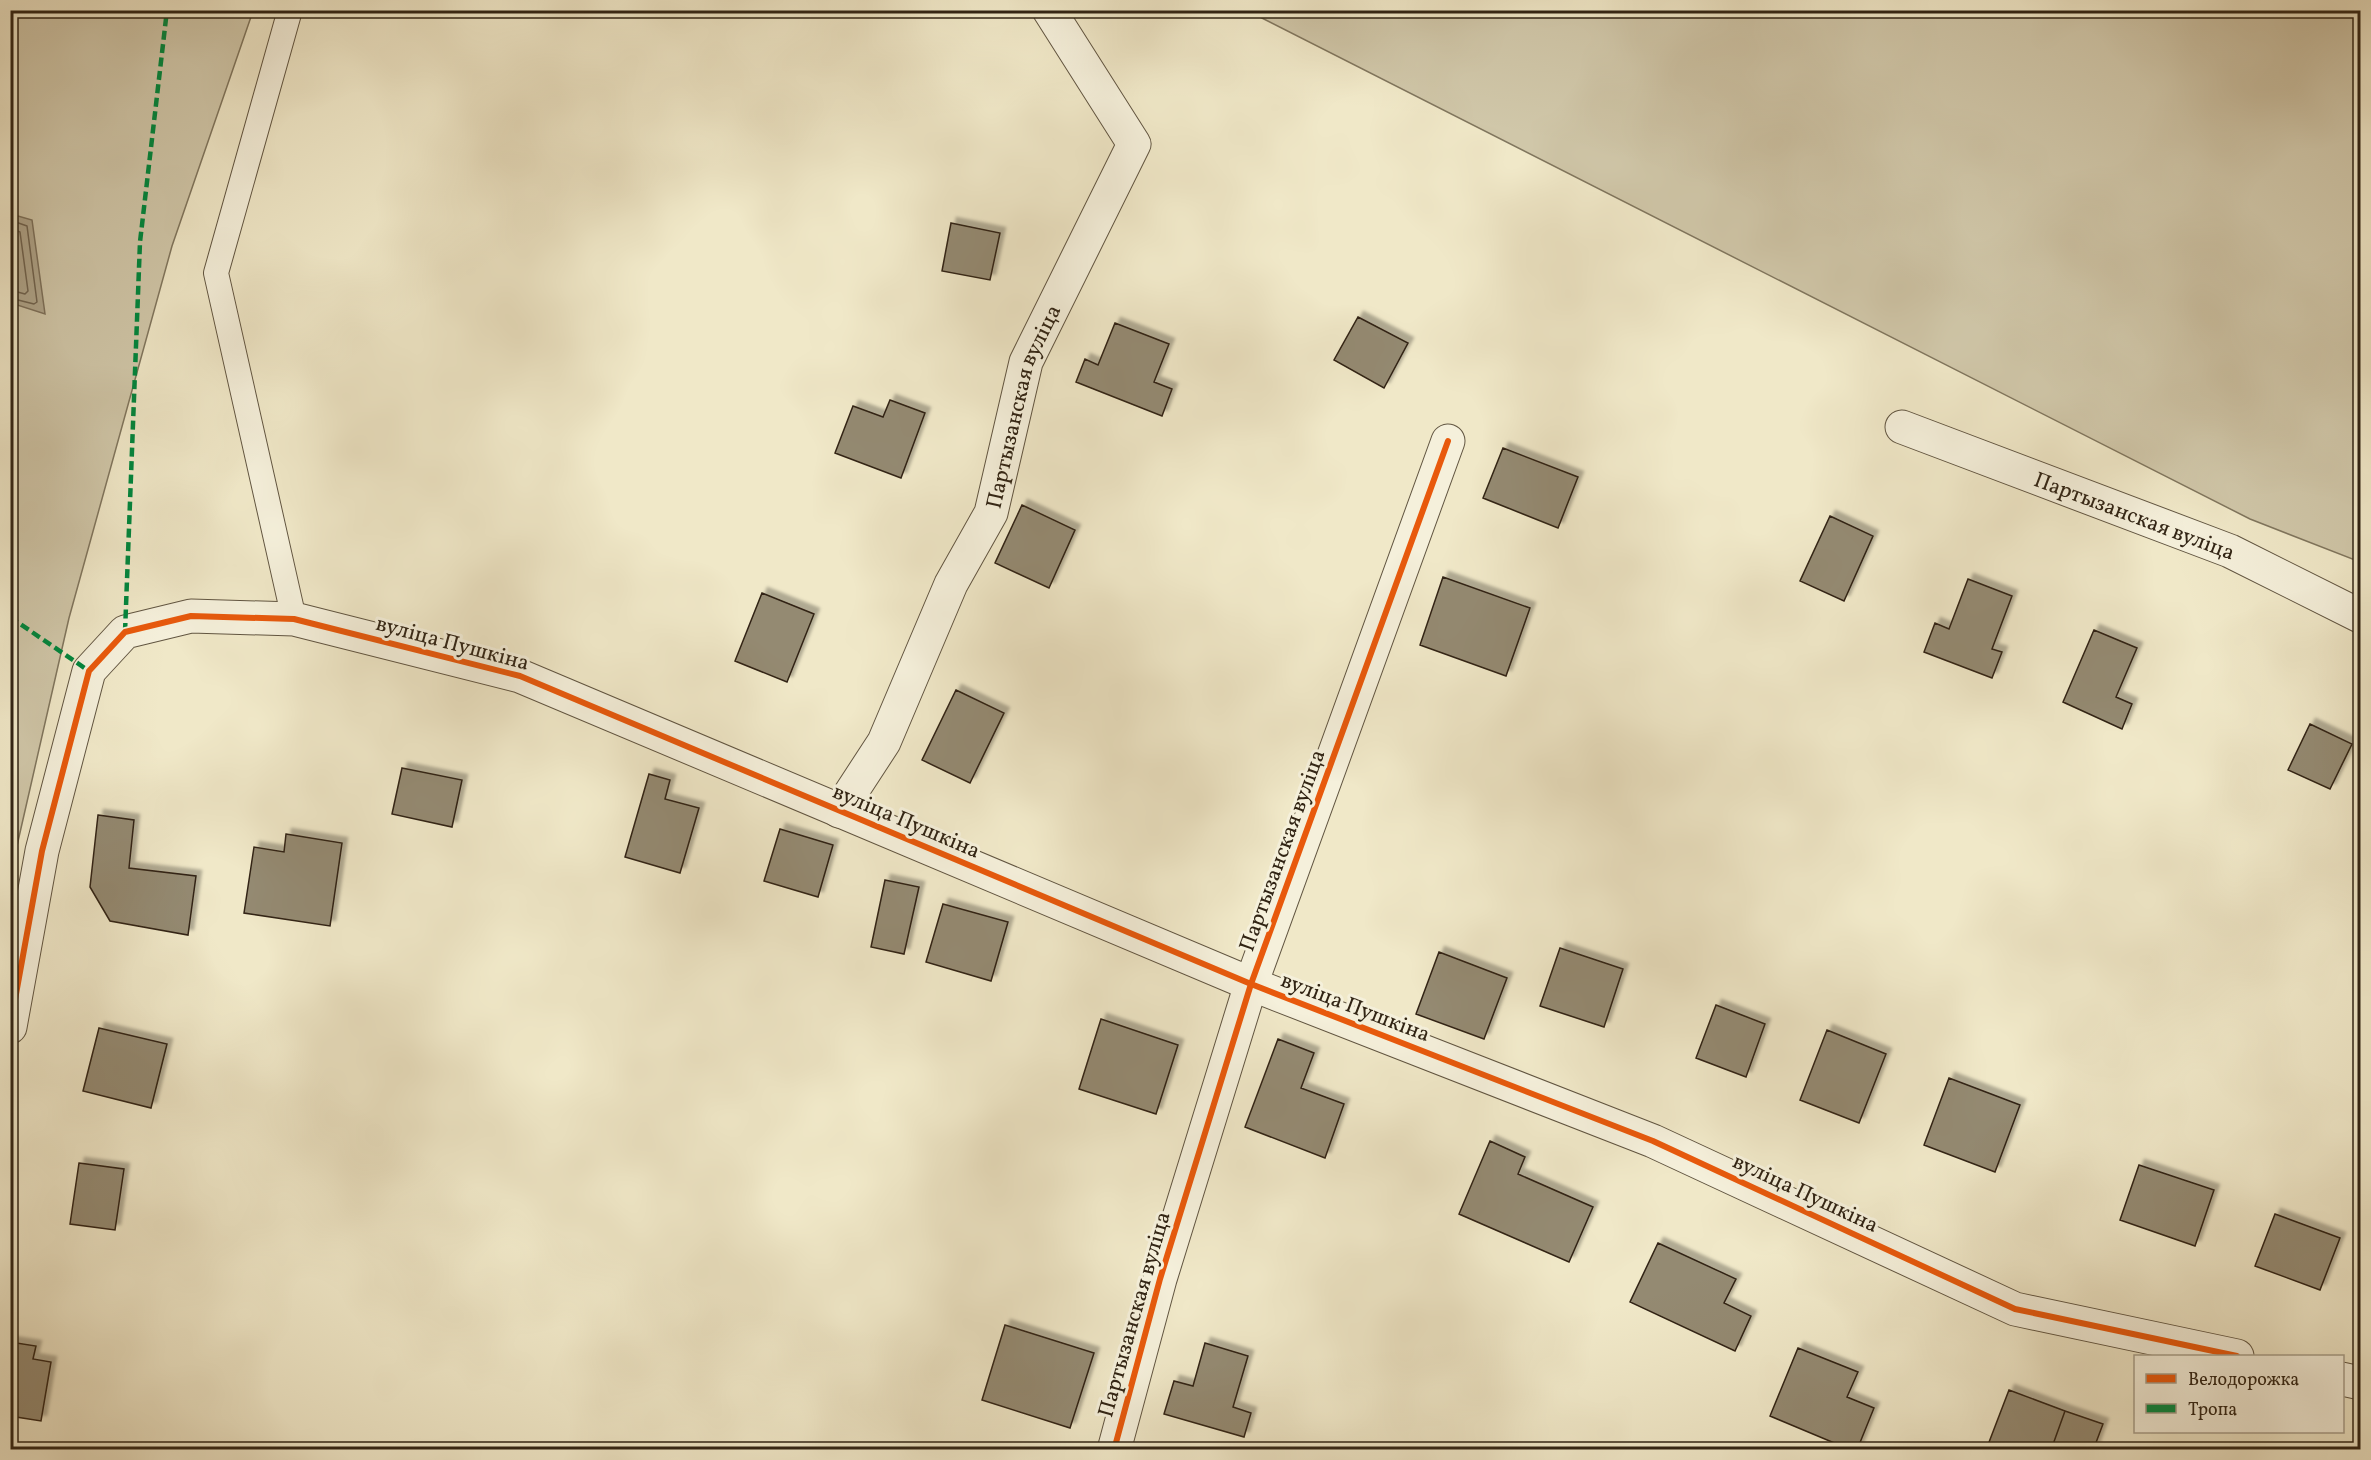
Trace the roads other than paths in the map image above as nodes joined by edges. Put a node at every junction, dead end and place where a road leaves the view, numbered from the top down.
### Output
1 (290, 10) edge
2 (1049, 10) edge
3 (1902, 427) dead end
4 (1448, 441) dead end
5 (2361, 616) edge
6 (294, 619) junction
7 (839, 811) junction
8 (1251, 984) junction
9 (10, 1027) edge
10 (2232, 1355) edge
11 (2344, 1379) edge
12 (2361, 1383) edge
13 (1114, 1449) edge

1 - 6 lane
2 - 7 street, Партызанская вуліца
3 - 5 street, Партызанская вуліца
4 - 8 street, Партызанская вуліца
6 - 7 street, вуліца Пушкіна
6 - 9 street, вуліца Пушкіна
7 - 8 street, вуліца Пушкіна
8 - 10 street, вуліца Пушкіна
8 - 13 street, Партызанская вуліца
11 - 12 street

